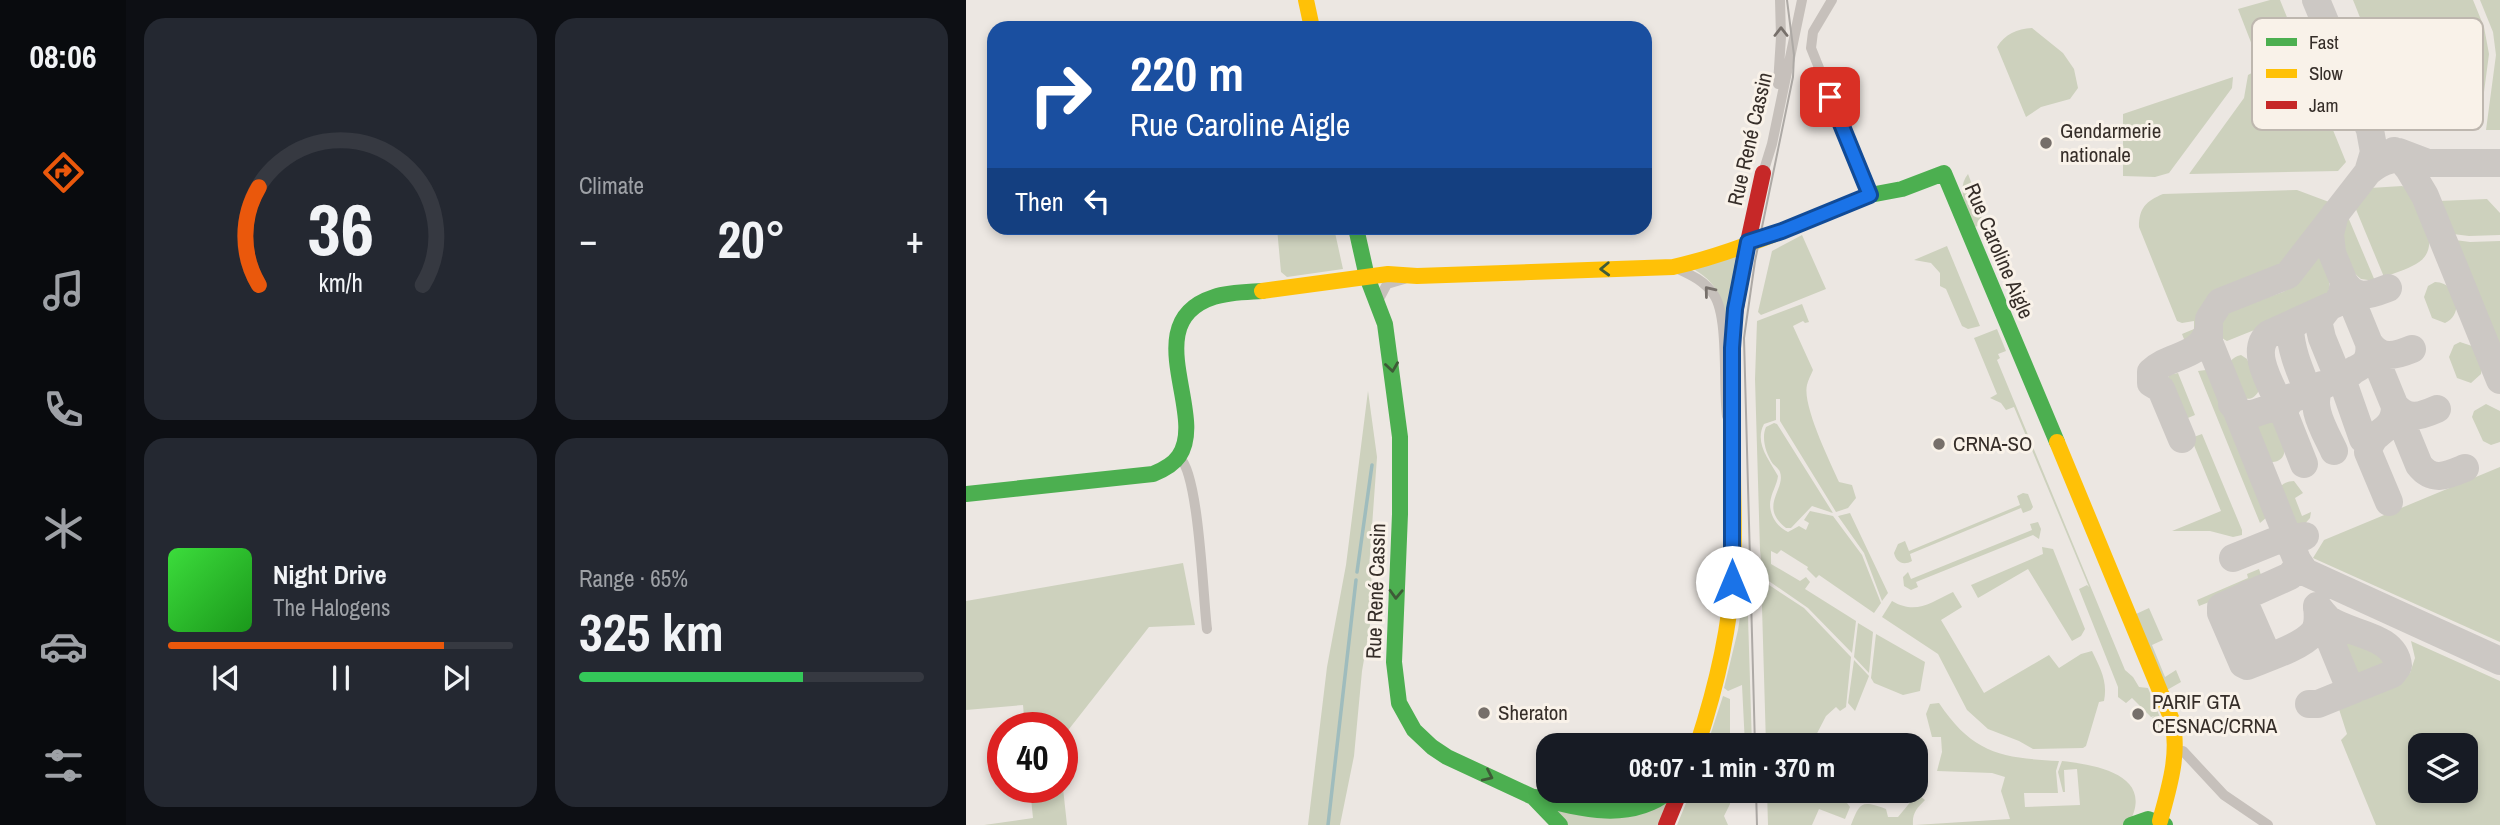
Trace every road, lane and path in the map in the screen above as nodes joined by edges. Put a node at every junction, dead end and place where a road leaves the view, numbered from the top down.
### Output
1 (1306, 0) edge
2 (1780, 0) edge
3 (1802, 0) edge
4 (1832, 0) edge
5 (1310, 21) edge
6 (1763, 173) junction
7 (1870, 195) junction
8 (1358, 235) edge
9 (1748, 242) junction
10 (1673, 267) junction
11 (1413, 276) junction
12 (1367, 277) junction
13 (1378, 301) junction
14 (1732, 454) junction
15 (1180, 458) junction
16 (966, 494) edge
17 (1207, 629) dead end
18 (1719, 657) junction
19 (1693, 733) edge
20 (1701, 733) edge
21 (2174, 751) junction
22 (1533, 797) junction
23 (1536, 798) edge
24 (1554, 803) edge
25 (1655, 803) edge
26 (1675, 803) edge
27 (2162, 823) edge
28 (1560, 825) edge
29 (1666, 825) edge
30 (2131, 825) edge
31 (2268, 825) edge

1 - 5 street
6 -> 2 street
3 - 6 street, Rue René Cassin
4 - 7 street
6 - 9 street, Rue René Cassin
7 - 9 street, Rue Caroline Aigle
7 - 21 street, Rue Caroline Aigle
8 - 12 street, Rue René Cassin
9 - 10 street, Rue Caroline Aigle
9 - 14 street, Rue René Cassin
10 -> 11 street, Rue Caroline Aigle
14 -> 10 street
11 - 12 street, Rue Caroline Aigle
11 - 13 street
12 - 13 street, Rue René Cassin
12 - 15 street, Rue Caroline Aigle
13 -> 22 street, Rue René Cassin
14 - 18 street, Rue René Cassin
15 - 16 street
15 - 17 street
18 - 19 street
18 - 20 street, Rue René Cassin
21 - 27 street, Rue Caroline Aigle
21 - 31 street
22 - 23 street
22 - 28 street, Rue René Cassin
24 - 25 street
26 - 29 street
27 - 30 street

